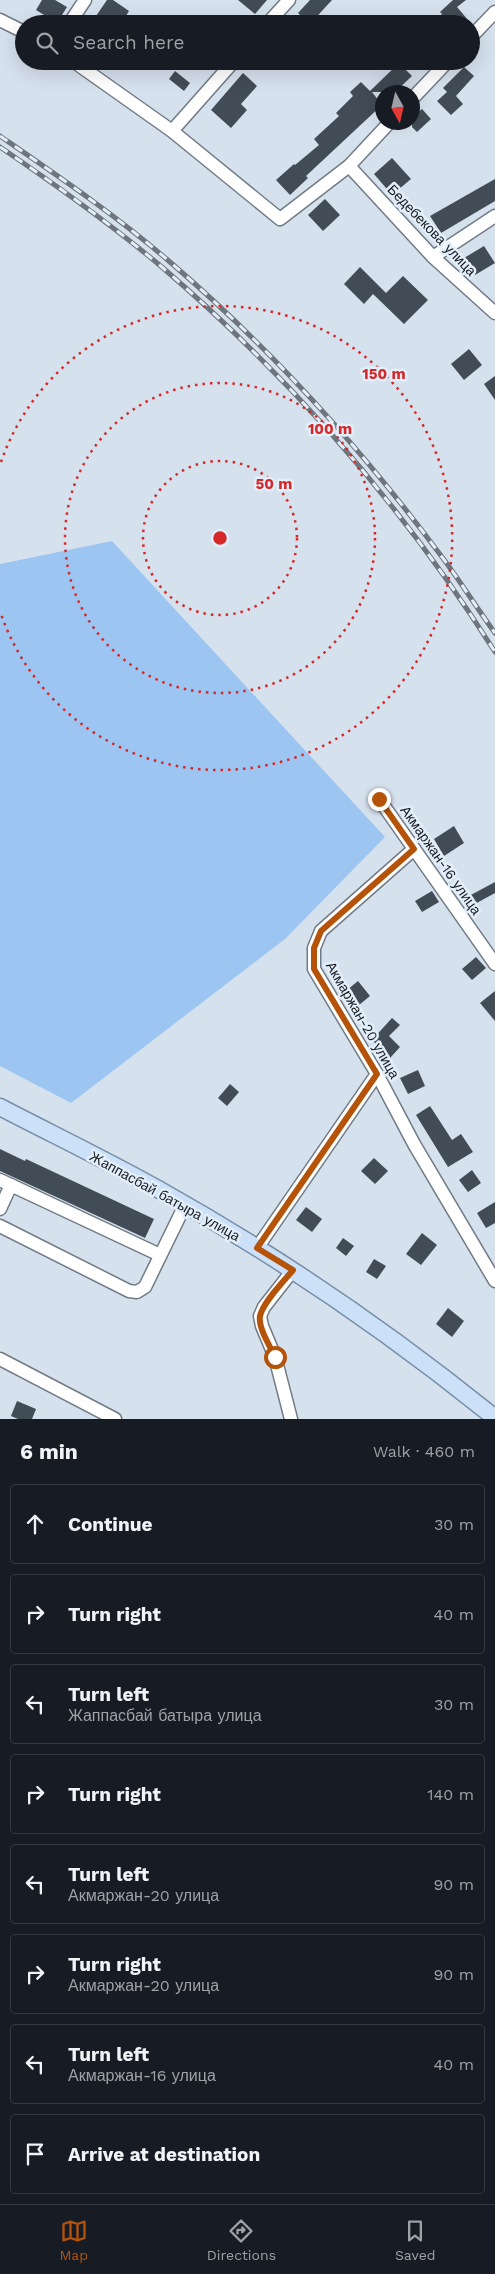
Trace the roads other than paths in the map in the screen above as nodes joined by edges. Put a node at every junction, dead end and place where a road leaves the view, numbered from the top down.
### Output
1 (85, 0) edge
2 (288, 0) edge
3 (495, 12) edge
4 (75, 15) edge
5 (275, 15) edge
6 (0, 20) edge
7 (15, 28) edge
8 (480, 28) edge
9 (86, 70) edge
10 (226, 70) edge
11 (439, 70) edge
12 (420, 91) edge
13 (383, 130) edge
14 (172, 131) junction
15 (349, 166) junction
16 (495, 216) edge
17 (433, 257) junction
18 (495, 313) edge
19 (379, 799) dead end
20 (414, 849) junction
21 (495, 964) edge
22 (377, 1074) junction
23 (0, 1107) edge
24 (5, 1182) edge
25 (185, 1205) junction
26 (0, 1209) edge
27 (0, 1226) edge
28 (257, 1248) junction
29 (160, 1255) junction
30 (293, 1270) junction
31 (495, 1281) edge
32 (0, 1359) edge
33 (495, 1418) edge
34 (115, 1419) edge
35 (291, 1419) edge

1 - 4 street
2 - 5 street
3 - 8 street
6 - 7 street
9 - 14 street
10 - 14 street
11 - 12 street
13 - 15 street
14 - 15 street
15 - 17 street, Бедебекова улица
16 - 17 street
17 - 18 street, Бедебекова улица
19 - 20 street, Акмаржан-16 улица
20 - 21 street, Акмаржан-16 улица
20 - 22 street, Акмаржан-20 улица
22 - 28 street
22 - 31 street, Акмаржан-20 улица
23 - 25 main road, Жаппасбай батыра улица
24 - 26 street
24 - 29 street
25 - 28 main road, Жаппасбай батыра улица
25 - 29 street
27 - 29 street
28 - 30 main road, Жаппасбай батыра улица
30 - 33 main road, Жаппасбай батыра улица
30 - 35 street
32 - 34 street

